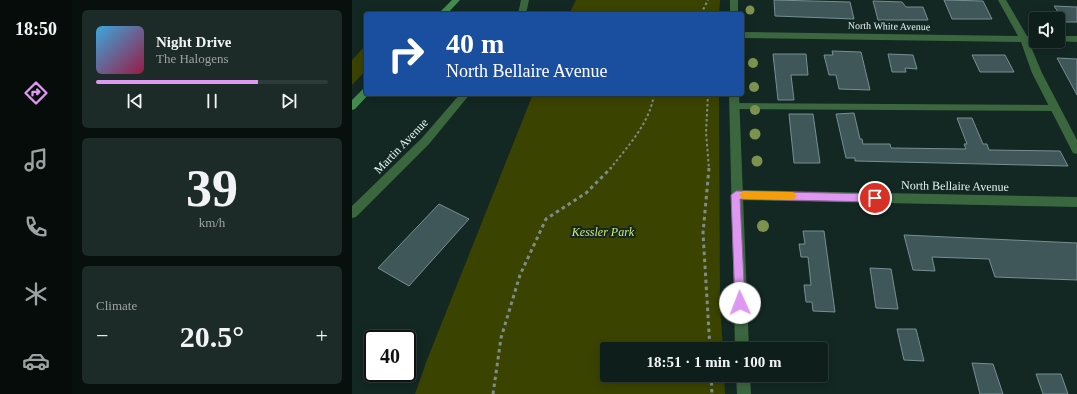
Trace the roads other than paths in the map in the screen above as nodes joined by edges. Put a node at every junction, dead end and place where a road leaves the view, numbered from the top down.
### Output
1 (456, 0) edge
2 (525, 0) edge
3 (734, 0) edge
4 (1002, 0) edge
5 (444, 12) edge
6 (522, 12) edge
7 (734, 12) edge
8 (744, 35) edge
9 (1024, 39) junction
10 (1029, 39) edge
11 (1065, 39) edge
12 (1077, 39) edge
13 (364, 94) edge
14 (463, 96) edge
15 (735, 100) edge
16 (352, 106) edge
17 (1054, 108) junction
18 (1077, 150) edge
19 (736, 195) junction
20 (1077, 202) edge
21 (352, 213) edge
22 (742, 342) edge
23 (743, 382) edge
24 (744, 394) edge

1 - 5 main road
2 - 6 street
3 - 7 street
4 - 9 street
8 - 9 street, North White Avenue
9 - 10 street, North White Avenue
9 - 17 street
11 - 12 street
13 - 16 main road
14 - 21 street, Martin Avenue
15 - 17 lane
15 - 19 street
17 - 18 street
19 - 20 street, North Bellaire Avenue
19 - 22 street
23 - 24 street

